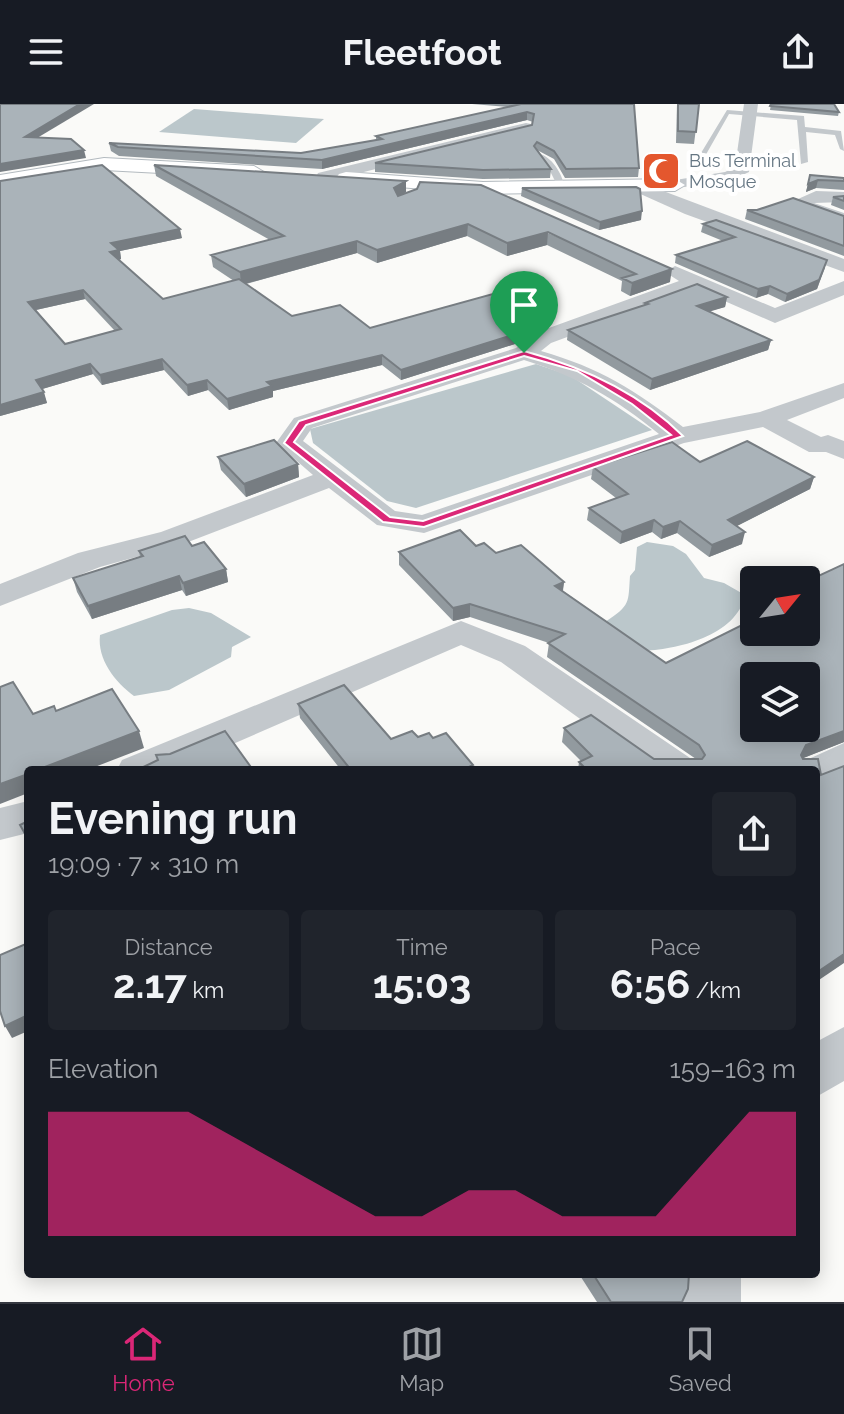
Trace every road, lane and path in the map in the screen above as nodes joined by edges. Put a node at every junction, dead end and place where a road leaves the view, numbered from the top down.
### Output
1 (751, 108) edge
2 (526, 127) edge
3 (802, 129) junction
4 (844, 149) edge
5 (539, 155) edge
6 (701, 156) dead end
7 (804, 162) dead end
8 (277, 173) edge
9 (316, 176) joint
10 (0, 181) edge
11 (675, 185) joint
12 (562, 187) junction
13 (483, 188) junction
14 (642, 188) junction
15 (844, 197) edge
16 (523, 207) edge
17 (844, 219) edge
18 (654, 261) edge
19 (844, 266) edge
20 (697, 282) junction
21 (844, 287) edge
22 (524, 353) junction
23 (844, 390) edge
24 (766, 419) junction
25 (678, 436) junction
26 (844, 451) edge
27 (329, 478) junction
28 (0, 596) edge
29 (844, 757) edge
30 (145, 766) edge
31 (673, 766) edge
32 (820, 770) edge
33 (24, 818) edge
34 (0, 824) edge
35 (844, 1050) edge
36 (820, 1070) edge
37 (713, 1278) edge
38 (712, 1302) edge

1 - 3 lane
1 - 6 lane
1 - 11 street
2 - 9 street
3 - 4 lane
3 - 7 lane
5 - 12 lane
8 - 10 main road
9 - 13 main road
11 - 14 main road
12 - 13 main road
12 - 14 main road
13 - 16 street
14 - 19 street
15 - 17 street
18 - 20 street
20 - 21 street
20 - 22 street
22 - 25 street
22 - 27 street
23 - 24 street
24 - 25 street
24 - 26 street
25 - 27 street
27 - 28 street
29 - 32 street
30 - 31 street
33 - 34 street
35 - 36 street
37 - 38 street

